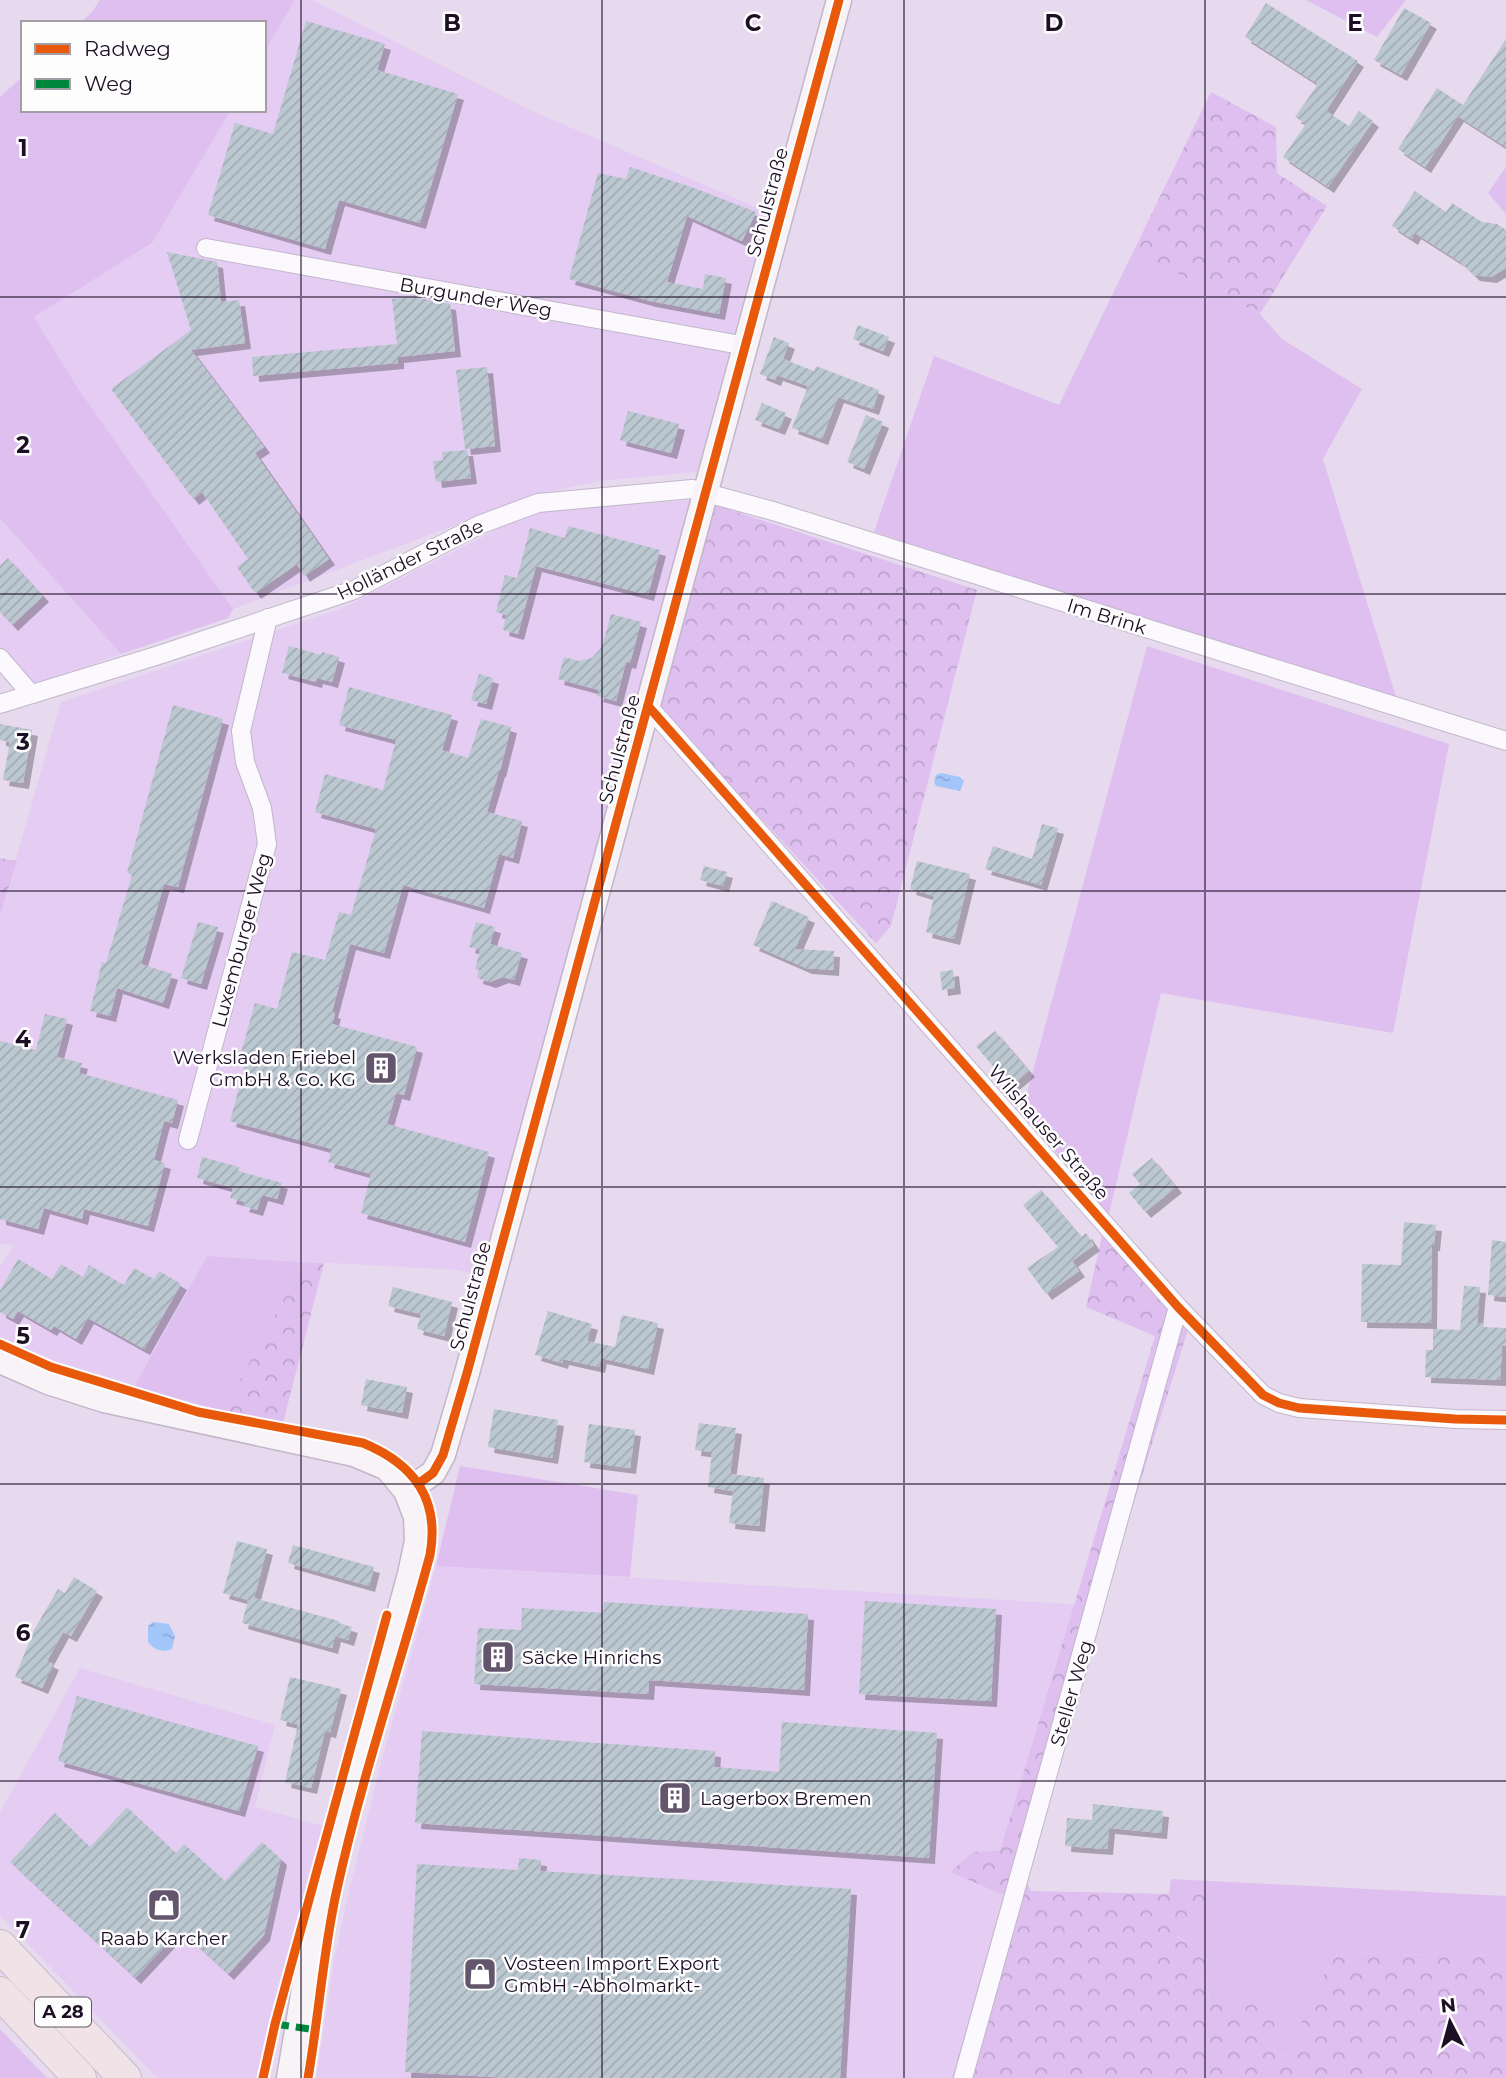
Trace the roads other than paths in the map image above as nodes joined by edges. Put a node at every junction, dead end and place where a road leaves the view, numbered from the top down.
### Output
1 (839, 0) edge
2 (206, 248) dead end
3 (746, 346) junction
4 (707, 493) junction
5 (268, 618) junction
6 (0, 658) edge
7 (32, 694) junction
8 (0, 704) edge
9 (648, 706) junction
10 (1506, 741) edge
11 (188, 1140) dead end
12 (1178, 1307) junction
13 (0, 1361) edge
14 (1506, 1420) edge
15 (406, 1491) junction
16 (0, 1946) edge
17 (0, 1993) edge
18 (80, 2078) edge
19 (125, 2078) edge
20 (289, 2078) edge
21 (963, 2078) edge

1 - 3 street, Schulstraße
2 - 3 street, Burgunder Weg
3 - 4 street, Schulstraße
4 - 5 street, Holländer Straße
4 - 9 street, Schulstraße
4 - 10 street, Im Brink
5 - 7 street, Holländer Straße
5 - 11 street, Luxemburger Weg
6 - 7 street
7 - 8 street, Holländer Straße
9 - 12 street, Wilshauser Straße
9 - 15 street, Schulstraße
12 - 14 street, Wilshauser Straße
12 - 21 street, Steller Weg
13 - 15 street
15 - 20 street
16 - 19 highway, A 28
17 - 18 highway, A 28

